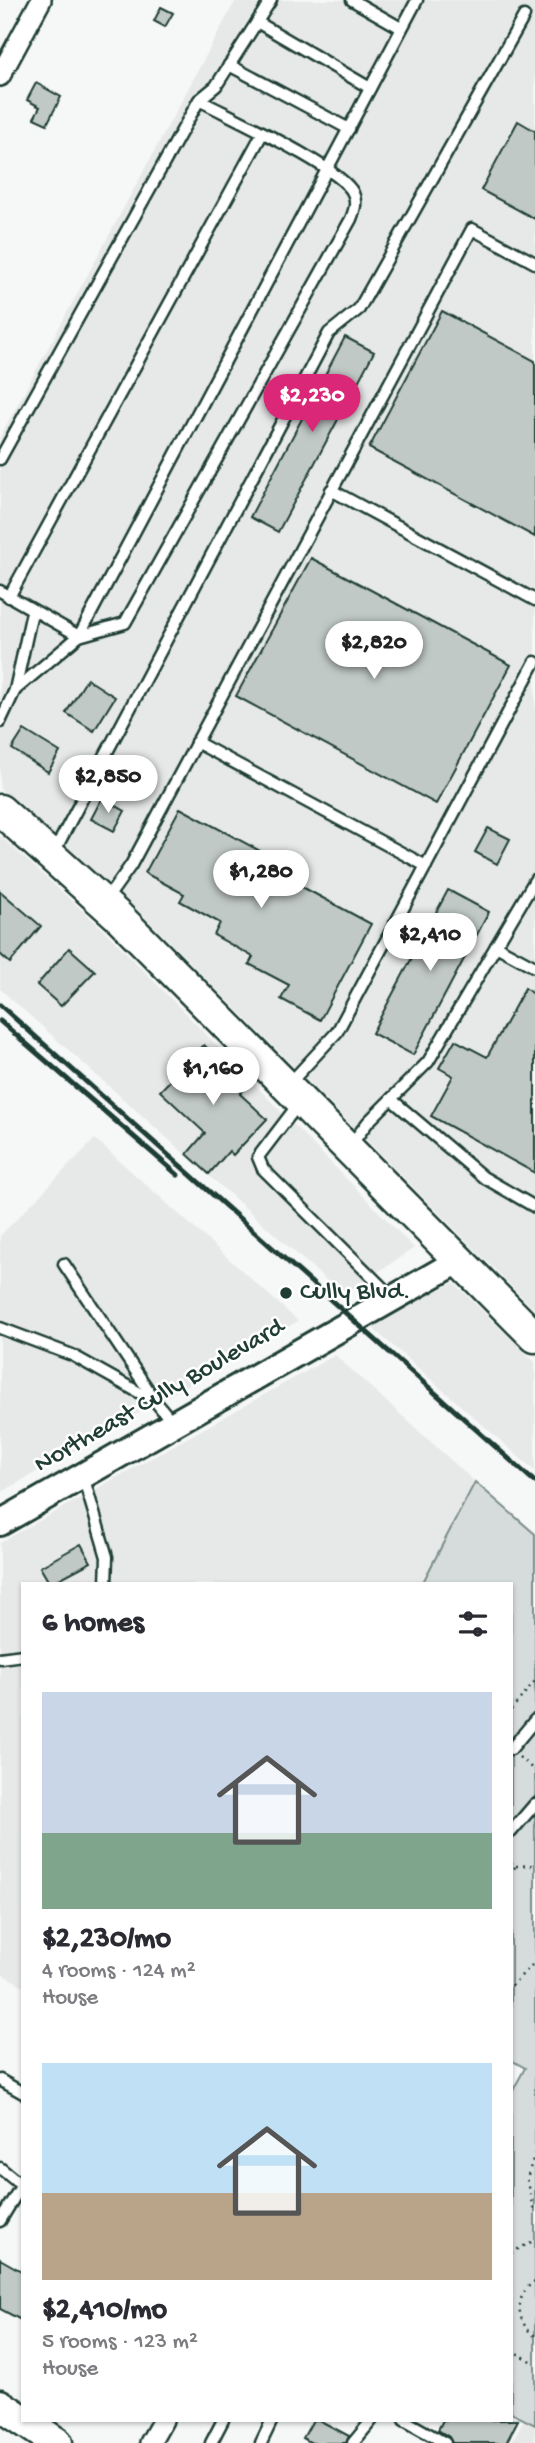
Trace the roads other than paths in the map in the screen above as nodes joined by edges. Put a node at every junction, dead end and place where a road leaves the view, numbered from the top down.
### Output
1 (41, 0) edge
2 (271, 0) edge
3 (352, 0) edge
4 (417, 0) edge
5 (524, 16) dead end
6 (257, 22) junction
7 (401, 28) junction
8 (229, 65) junction
9 (0, 76) edge
10 (370, 88) junction
11 (200, 100) junction
12 (349, 128) junction
13 (262, 134) junction
14 (327, 169) junction
15 (535, 263) edge
16 (0, 459) edge
17 (331, 490) junction
18 (4, 594) edge
19 (535, 600) edge
20 (32, 612) junction
21 (79, 636) junction
22 (535, 662) edge
23 (15, 690) junction
24 (0, 722) edge
25 (197, 743) junction
26 (0, 810) edge
27 (53, 855) junction
28 (426, 866) junction
29 (535, 880) edge
30 (104, 902) junction
31 (496, 946) junction
32 (535, 967) edge
33 (293, 1094) junction
34 (391, 1098) junction
35 (347, 1149) junction
36 (535, 1207) edge
37 (460, 1260) junction
38 (64, 1264) dead end
39 (393, 1298) junction
40 (531, 1325) edge
41 (0, 1328) edge
42 (156, 1402) junction
43 (173, 1424) junction
44 (83, 1476) junction
45 (0, 1523) edge
46 (106, 1582) edge
47 (21, 1655) edge
48 (0, 1658) edge
49 (535, 1720) edge
50 (513, 1748) edge
51 (535, 1804) edge
52 (513, 1830) edge
53 (0, 2080) edge
54 (21, 2092) edge
55 (0, 2168) edge
56 (21, 2183) edge
57 (21, 2186) edge
58 (0, 2221) edge
59 (0, 2405) edge
60 (21, 2419) edge
61 (26, 2422) edge
62 (162, 2422) edge
63 (222, 2422) edge
64 (271, 2422) edge
65 (370, 2422) edge
66 (408, 2422) edge
67 (57, 2443) edge
68 (150, 2443) edge
69 (211, 2443) edge
70 (261, 2443) edge
71 (354, 2443) edge
72 (445, 2443) edge

1 - 9 street
2 - 6 lane
3 - 7 lane
4 - 7 lane
5 - 27 lane
6 - 8 lane
6 - 10 lane
7 - 10 lane
8 - 11 lane
8 - 12 lane
10 - 12 lane
11 - 13 lane
11 - 16 lane
12 - 14 lane
13 - 14 lane
13 - 18 lane
14 - 21 lane
14 - 21 lane
15 - 17 lane
17 - 19 lane
17 - 25 lane
18 - 20 lane
20 - 21 lane
20 - 23 lane
21 - 23 lane
22 - 28 lane
23 - 24 lane
25 - 28 lane
25 - 30 lane
26 - 27 main road
27 - 30 main road
28 - 33 lane
29 - 31 lane
30 - 33 main road
31 - 32 lane
31 - 34 lane
33 - 35 main road
33 - 39 lane
34 - 35 lane
34 - 36 lane
35 - 37 main road
37 - 39 street, Northeast Cully Boulevard
37 - 40 main road
38 - 42 lane
39 - 43 street, Northeast Cully Boulevard
41 - 42 lane
42 - 43 lane
43 - 44 street, Northeast Cully Boulevard
44 - 45 street, Northeast Cully Boulevard
44 - 46 lane
47 - 48 lane
49 - 50 lane
51 - 52 lane
53 - 54 lane
55 - 56 lane
57 - 58 lane
59 - 60 main road
61 - 67 main road
62 - 68 street
63 - 69 lane
64 - 70 lane
65 - 71 lane
66 - 72 lane

